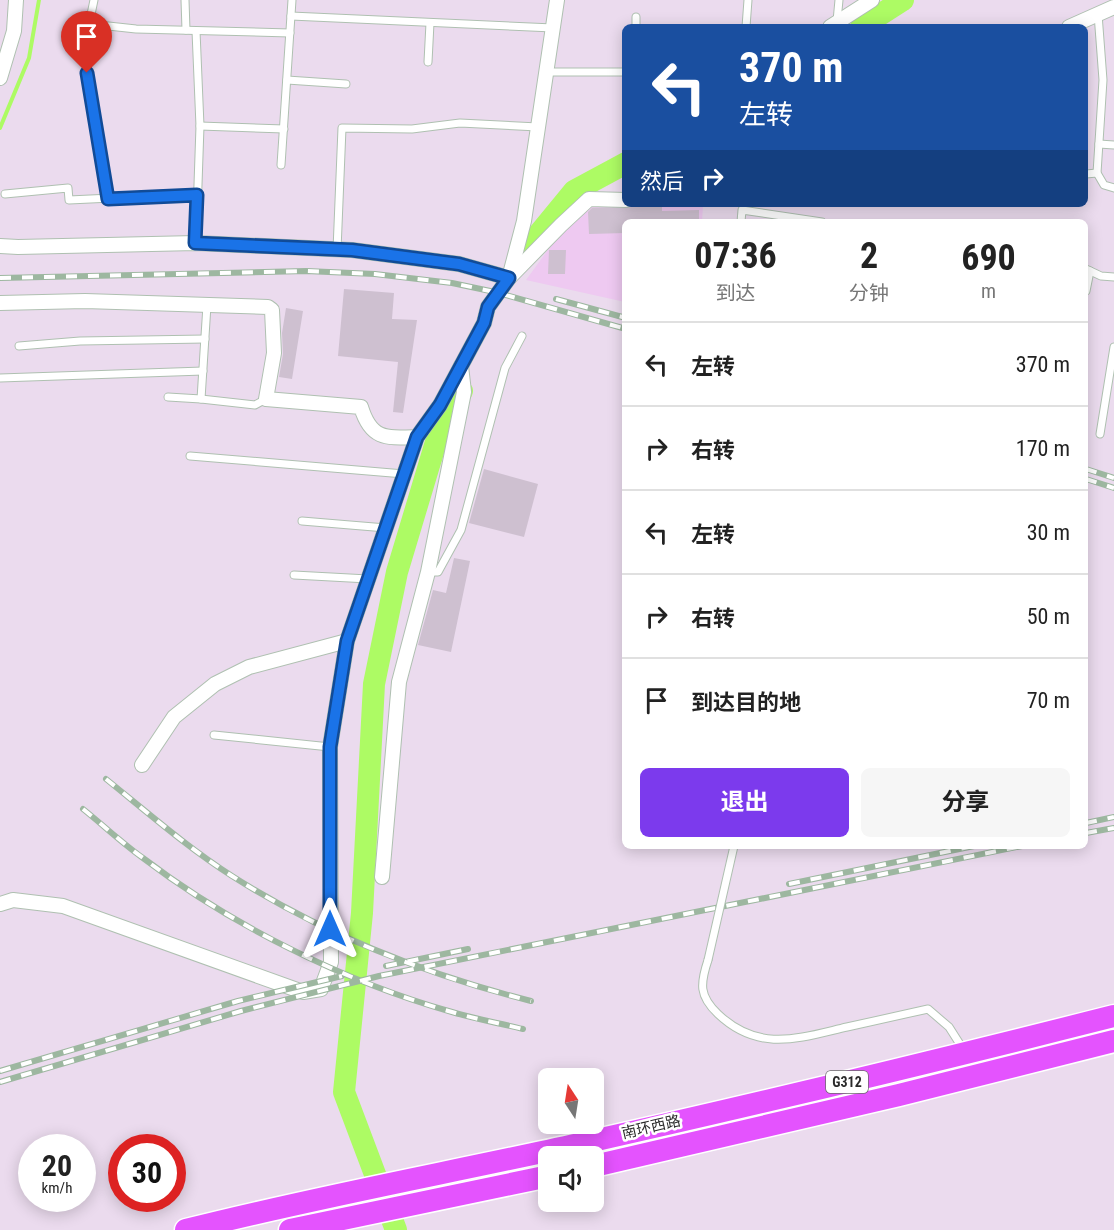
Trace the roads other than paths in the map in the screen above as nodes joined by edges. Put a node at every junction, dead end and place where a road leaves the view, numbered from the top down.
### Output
1 (16, 0) edge
2 (94, 0) edge
3 (185, 0) edge
4 (292, 0) edge
5 (557, 0) edge
6 (748, 0) edge
7 (839, 0) edge
8 (872, 0) edge
9 (1114, 7) edge
10 (1098, 14) junction
11 (291, 16) junction
12 (636, 17) dead end
13 (430, 22) junction
14 (90, 24) junction
15 (636, 24) edge
16 (746, 24) edge
17 (833, 24) edge
18 (835, 24) edge
19 (1076, 24) edge
20 (553, 28) junction
21 (186, 30) junction
22 (196, 31) junction
23 (290, 33) junction
24 (428, 62) dead end
25 (546, 72) junction
26 (622, 72) edge
27 (0, 78) edge
28 (287, 80) junction
29 (346, 84) dead end
30 (200, 126) junction
31 (538, 127) junction
32 (284, 129) junction
33 (1099, 144) junction
34 (1114, 144) edge
35 (281, 165) dead end
36 (1097, 173) junction
37 (1088, 174) edge
38 (1114, 188) edge
39 (4, 194) dead end
40 (197, 195) junction
41 (108, 199) junction
42 (622, 200) edge
43 (741, 219) edge
44 (802, 219) edge
45 (195, 243) junction
46 (0, 246) edge
47 (337, 250) junction
48 (1088, 270) edge
49 (1114, 277) edge
50 (509, 278) junction
51 (0, 303) edge
52 (207, 305) junction
53 (522, 336) dead end
54 (205, 339) junction
55 (19, 346) dead end
56 (1114, 347) edge
57 (461, 366) junction
58 (203, 371) junction
59 (0, 378) edge
60 (168, 397) dead end
61 (201, 399) junction
62 (266, 399) junction
63 (1101, 434) dead end
64 (417, 437) junction
65 (190, 456) dead end
66 (404, 474) junction
67 (302, 521) dead end
68 (386, 528) junction
69 (428, 573) junction
70 (294, 575) dead end
71 (368, 579) junction
72 (347, 641) junction
73 (214, 735) dead end
74 (330, 747) junction
75 (142, 765) dead end
76 (733, 849) edge
77 (382, 877) dead end
78 (7, 902) edge
79 (0, 916) edge
80 (1114, 1016) edge
81 (1114, 1041) edge
82 (965, 1053) junction
83 (604, 1164) edge
84 (538, 1178) edge
85 (186, 1230) edge
86 (290, 1230) edge

1 - 27 street
2 - 14 lane
3 - 21 lane
4 - 11 lane
5 - 20 street
6 - 16 lane
7 - 17 lane
8 - 18 street
9 - 10 street
10 - 19 street
10 - 33 lane
11 - 13 lane
11 - 23 lane
12 - 15 lane
13 - 20 lane
13 - 24 lane
14 - 21 lane
14 - 41 lane
20 - 25 street
21 - 22 lane
22 - 23 lane
22 - 30 lane
23 - 28 lane
25 - 26 lane
25 - 31 street
28 - 29 lane
28 - 32 lane
30 - 32 lane
30 - 40 lane
31 - 47 lane
31 - 50 street
32 - 35 lane
33 - 34 lane
33 - 36 lane
36 - 37 lane
36 - 38 lane
39 - 41 lane
40 - 41 lane
40 - 45 lane
42 - 50 street
43 - 44 lane
45 - 46 street
45 - 47 street
47 - 50 street
48 - 49 lane
50 - 57 street
51 - 52 street
52 - 54 lane
52 - 62 street
53 - 69 lane
54 - 55 lane
54 - 58 lane
56 - 63 lane
57 - 64 street
57 - 69 street
58 - 59 lane
58 - 61 lane
60 - 61 lane
61 - 62 lane
62 - 64 street
64 - 66 street
65 - 66 lane
66 - 68 street
67 - 68 lane
68 - 71 street
69 - 77 street
70 - 71 lane
71 - 72 street
72 - 74 street
72 - 75 street
73 - 74 lane
74 - 78 street
76 - 82 lane, bridge
78 - 79 street
80 - 82 highway, 南环西路 / G312
81 - 83 highway, 南环西路 / G312
82 - 85 highway, 南环西路 / G312
84 - 86 highway

